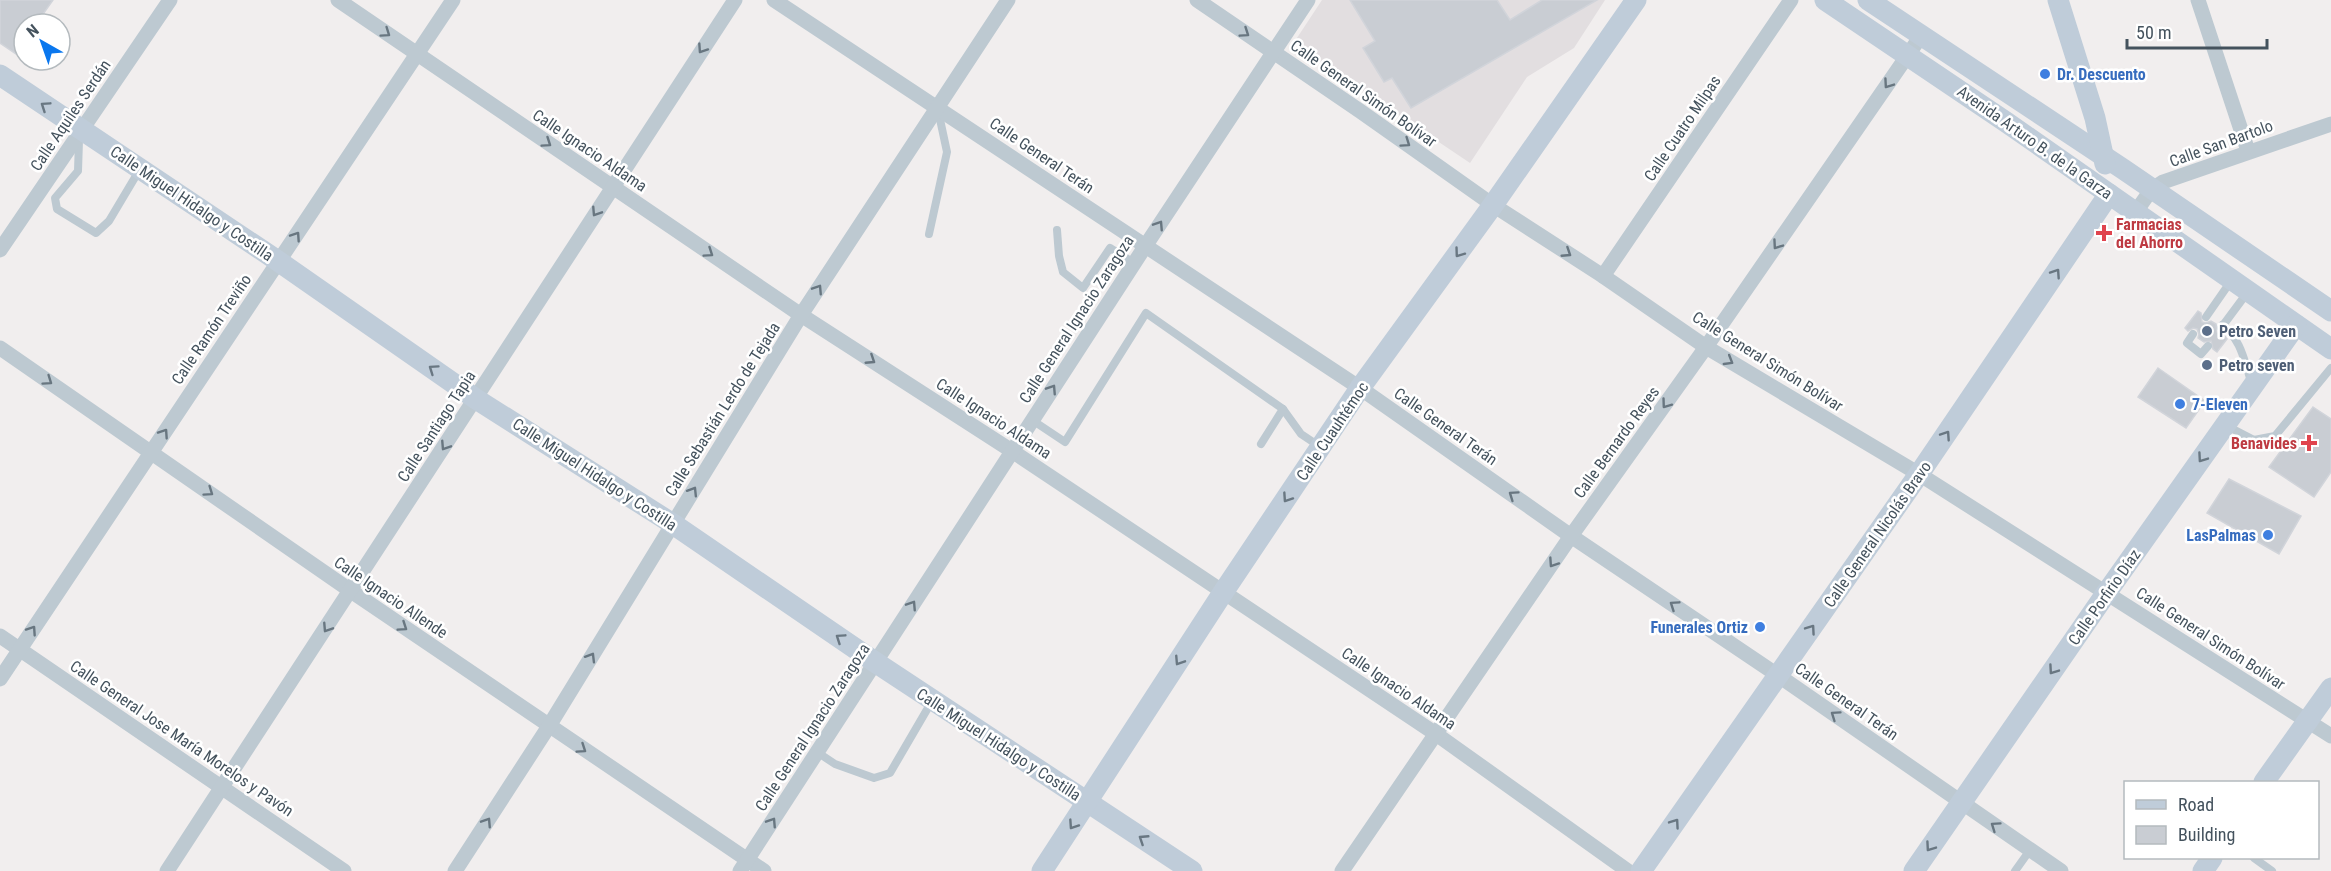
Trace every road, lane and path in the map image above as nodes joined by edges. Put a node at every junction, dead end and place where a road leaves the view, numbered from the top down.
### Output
1 (170, 0) edge
2 (338, 0) edge
3 (453, 0) edge
4 (735, 0) edge
5 (774, 0) edge
6 (1008, 0) edge
7 (1197, 0) edge
8 (1308, 0) edge
9 (1635, 0) edge
10 (1791, 0) edge
11 (1825, 0) edge
12 (1868, 0) edge
13 (2058, 0) edge
14 (2198, 0) edge
15 (1921, 36) junction
16 (1273, 51) junction
17 (417, 54) junction
18 (1908, 55) junction
19 (0, 75) edge
20 (937, 106) junction
21 (2331, 124) edge
22 (82, 130) junction
23 (2248, 151) junction
24 (2104, 156) junction
25 (140, 169) junction
26 (612, 187) junction
27 (2151, 190) junction
28 (2109, 194) junction
29 (1493, 205) junction
30 (2135, 213) junction
31 (1057, 230) dead end
32 (929, 234) dead end
33 (1146, 245) junction
34 (0, 250) edge
35 (278, 261) junction
36 (1134, 263) junction
37 (1603, 276) junction
38 (2240, 286) junction
39 (2331, 311) edge
40 (801, 315) junction
41 (2206, 317) dead end
42 (2296, 325) junction
43 (2193, 334) dead end
44 (2208, 346) dead end
45 (1707, 347) junction
46 (0, 348) edge
47 (2331, 349) edge
48 (2331, 368) edge
49 (2252, 387) junction
50 (1360, 388) junction
51 (476, 399) junction
52 (1283, 409) junction
53 (1032, 420) junction
54 (2225, 425) junction
55 (1261, 444) dead end
56 (1320, 448) junction
57 (1012, 451) junction
58 (151, 452) junction
59 (1919, 474) junction
60 (673, 524) junction
61 (1571, 536) junction
62 (351, 591) junction
63 (1224, 591) junction
64 (2107, 592) junction
65 (0, 636) edge
66 (19, 650) junction
67 (875, 662) junction
68 (1779, 676) junction
69 (0, 679) edge
70 (2331, 688) edge
71 (932, 700) junction
72 (2307, 720) junction
73 (549, 726) junction
74 (1436, 734) junction
75 (2331, 736) edge
76 (817, 752) junction
77 (2265, 781) edge
78 (223, 787) junction
79 (1088, 802) junction
80 (1962, 803) junction
81 (2030, 850) junction
82 (2255, 859) edge
83 (744, 865) edge
84 (167, 871) edge
85 (344, 871) edge
86 (455, 871) edge
87 (764, 871) edge
88 (1042, 871) edge
89 (1192, 871) edge
90 (1342, 871) edge
91 (1628, 871) edge
92 (1641, 871) edge
93 (1914, 871) edge
94 (2016, 871) edge
95 (2061, 871) edge
96 (2272, 871) edge

1 - 22 street, Calle Aquiles Serdán
2 -> 17 street, Calle Ignacio Aldama
3 - 17 street, Calle Ramón Treviño
4 -> 26 street, Calle Santiago Tapia
5 - 20 street, Calle General Terán
6 - 20 street, Calle Sebastián Lerdo de Tejada
7 -> 16 street, Calle General Simón Bolívar
8 - 16 street, Calle General Ignacio Zaragoza
9 - 29 street, Calle Cuauhtémoc
10 - 37 street, Calle Cuatro Milpas
11 - 18 street, Avenida Arturo B. de la Garza
12 - 15 street, Avenida Arturo B. de la Garza
13 - 24 street
14 - 23 street
15 - 18 street, Calle Bernardo Reyes
15 - 24 street, Avenida Arturo B. de la Garza
16 -> 29 street, Calle General Simón Bolívar
33 -> 16 street, Calle General Ignacio Zaragoza
17 -> 26 street, Calle Ignacio Aldama
35 -> 17 street, Calle Ramón Treviño
18 - 28 street, Avenida Arturo B. de la Garza
18 -> 45 street, Calle Bernardo Reyes
22 -> 19 street, Calle Miguel Hidalgo y Costilla
20 - 32 lane
20 - 33 street, Calle General Terán
40 -> 20 street, Calle Sebastián Lerdo de Tejada
21 - 23 street, Calle San Bartolo
22 - 25 street, Calle Miguel Hidalgo y Costilla
22 - 25 lane
22 - 34 street, Calle Aquiles Serdán
23 - 27 street, Calle San Bartolo
24 - 27 street, Avenida Arturo B. de la Garza
24 - 28 street
25 - 35 street, Calle Miguel Hidalgo y Costilla
26 -> 40 street, Calle Ignacio Aldama
26 -> 51 street, Calle Santiago Tapia
27 - 30 street, Calle San Bartolo
27 - 39 street, Avenida Arturo B. de la Garza
28 - 30 street, Avenida Arturo B. de la Garza
59 -> 28 street, Calle General Nicolás Bravo
29 -> 37 street, Calle General Simón Bolívar
29 -> 50 street, Calle Cuauhtémoc
30 - 38 street, Avenida Arturo B. de la Garza
31 - 36 lane
33 - 36 street, Calle General Ignacio Zaragoza
33 - 50 street, Calle General Terán
51 -> 35 street, Calle Miguel Hidalgo y Costilla
58 -> 35 street, Calle Ramón Treviño
53 -> 36 street, Calle General Ignacio Zaragoza
37 - 45 street, Calle General Simón Bolívar
38 - 41 lane
38 - 42 street, Avenida Arturo B. de la Garza
38 - 49 lane
40 -> 57 street, Calle Ignacio Aldama
60 -> 40 street, Calle Sebastián Lerdo de Tejada
42 - 47 street, Avenida Arturo B. de la Garza
42 - 49 street, Calle Porfirio Díaz
43 - 44 lane
45 -> 59 street, Calle General Simón Bolívar
45 -> 61 street, Calle Bernardo Reyes
46 -> 58 street, Calle Ignacio Allende
48 - 54 lane
49 - 54 street, Calle Porfirio Díaz
50 - 56 street, Calle Cuauhtémoc
61 -> 50 street, Calle General Terán
51 - 60 street, Calle Miguel Hidalgo y Costilla
51 -> 62 street, Calle Santiago Tapia
52 - 53 lane
52 - 55 lane
52 - 56 lane
53 - 57 street, Calle General Ignacio Zaragoza
54 -> 64 street, Calle Porfirio Díaz
56 -> 63 street, Calle Cuauhtémoc
57 - 63 street, Calle Ignacio Aldama
67 -> 57 street, Calle General Ignacio Zaragoza
58 -> 62 street, Calle Ignacio Allende
66 -> 58 street, Calle Ramón Treviño
59 - 64 street, Calle General Simón Bolívar
68 -> 59 street, Calle General Nicolás Bravo
67 -> 60 street, Calle Miguel Hidalgo y Costilla
73 -> 60 street, Calle Sebastián Lerdo de Tejada
68 -> 61 street, Calle General Terán
61 -> 74 street, Calle Bernardo Reyes
62 -> 73 street, Calle Ignacio Allende
62 -> 78 street, Calle Santiago Tapia
63 - 74 street, Calle Ignacio Aldama
63 -> 79 street, Calle Cuauhtémoc
64 - 72 street, Calle General Simón Bolívar
64 -> 80 street, Calle Porfirio Díaz
65 - 66 street, Calle General Jose María Morelos y Pavón
66 - 69 street, Calle Ramón Treviño
66 - 78 street, Calle General Jose María Morelos y Pavón
67 - 71 street, Calle Miguel Hidalgo y Costilla
67 - 76 street, Calle General Ignacio Zaragoza
80 -> 68 street, Calle General Terán
92 -> 68 street, Calle General Nicolás Bravo
70 - 72 street
71 - 76 lane
71 - 79 street, Calle Miguel Hidalgo y Costilla
72 - 75 street, Calle General Simón Bolívar
72 - 77 street
73 -> 83 street, Calle Ignacio Allende
86 -> 73 street, Calle Sebastián Lerdo de Tejada
74 - 90 street, Calle Bernardo Reyes
74 - 91 street, Calle Ignacio Aldama
83 -> 76 street, Calle General Ignacio Zaragoza
78 - 84 street, Calle Santiago Tapia
78 - 85 street, Calle General Jose María Morelos y Pavón
79 -> 88 street, Calle Cuauhtémoc
89 -> 79 street, Calle Miguel Hidalgo y Costilla
81 -> 80 street, Calle General Terán
80 -> 93 street, Calle Porfirio Díaz
81 - 94 lane
81 - 95 street, Calle General Terán
82 - 96 lane
83 - 87 street, Calle Ignacio Allende

